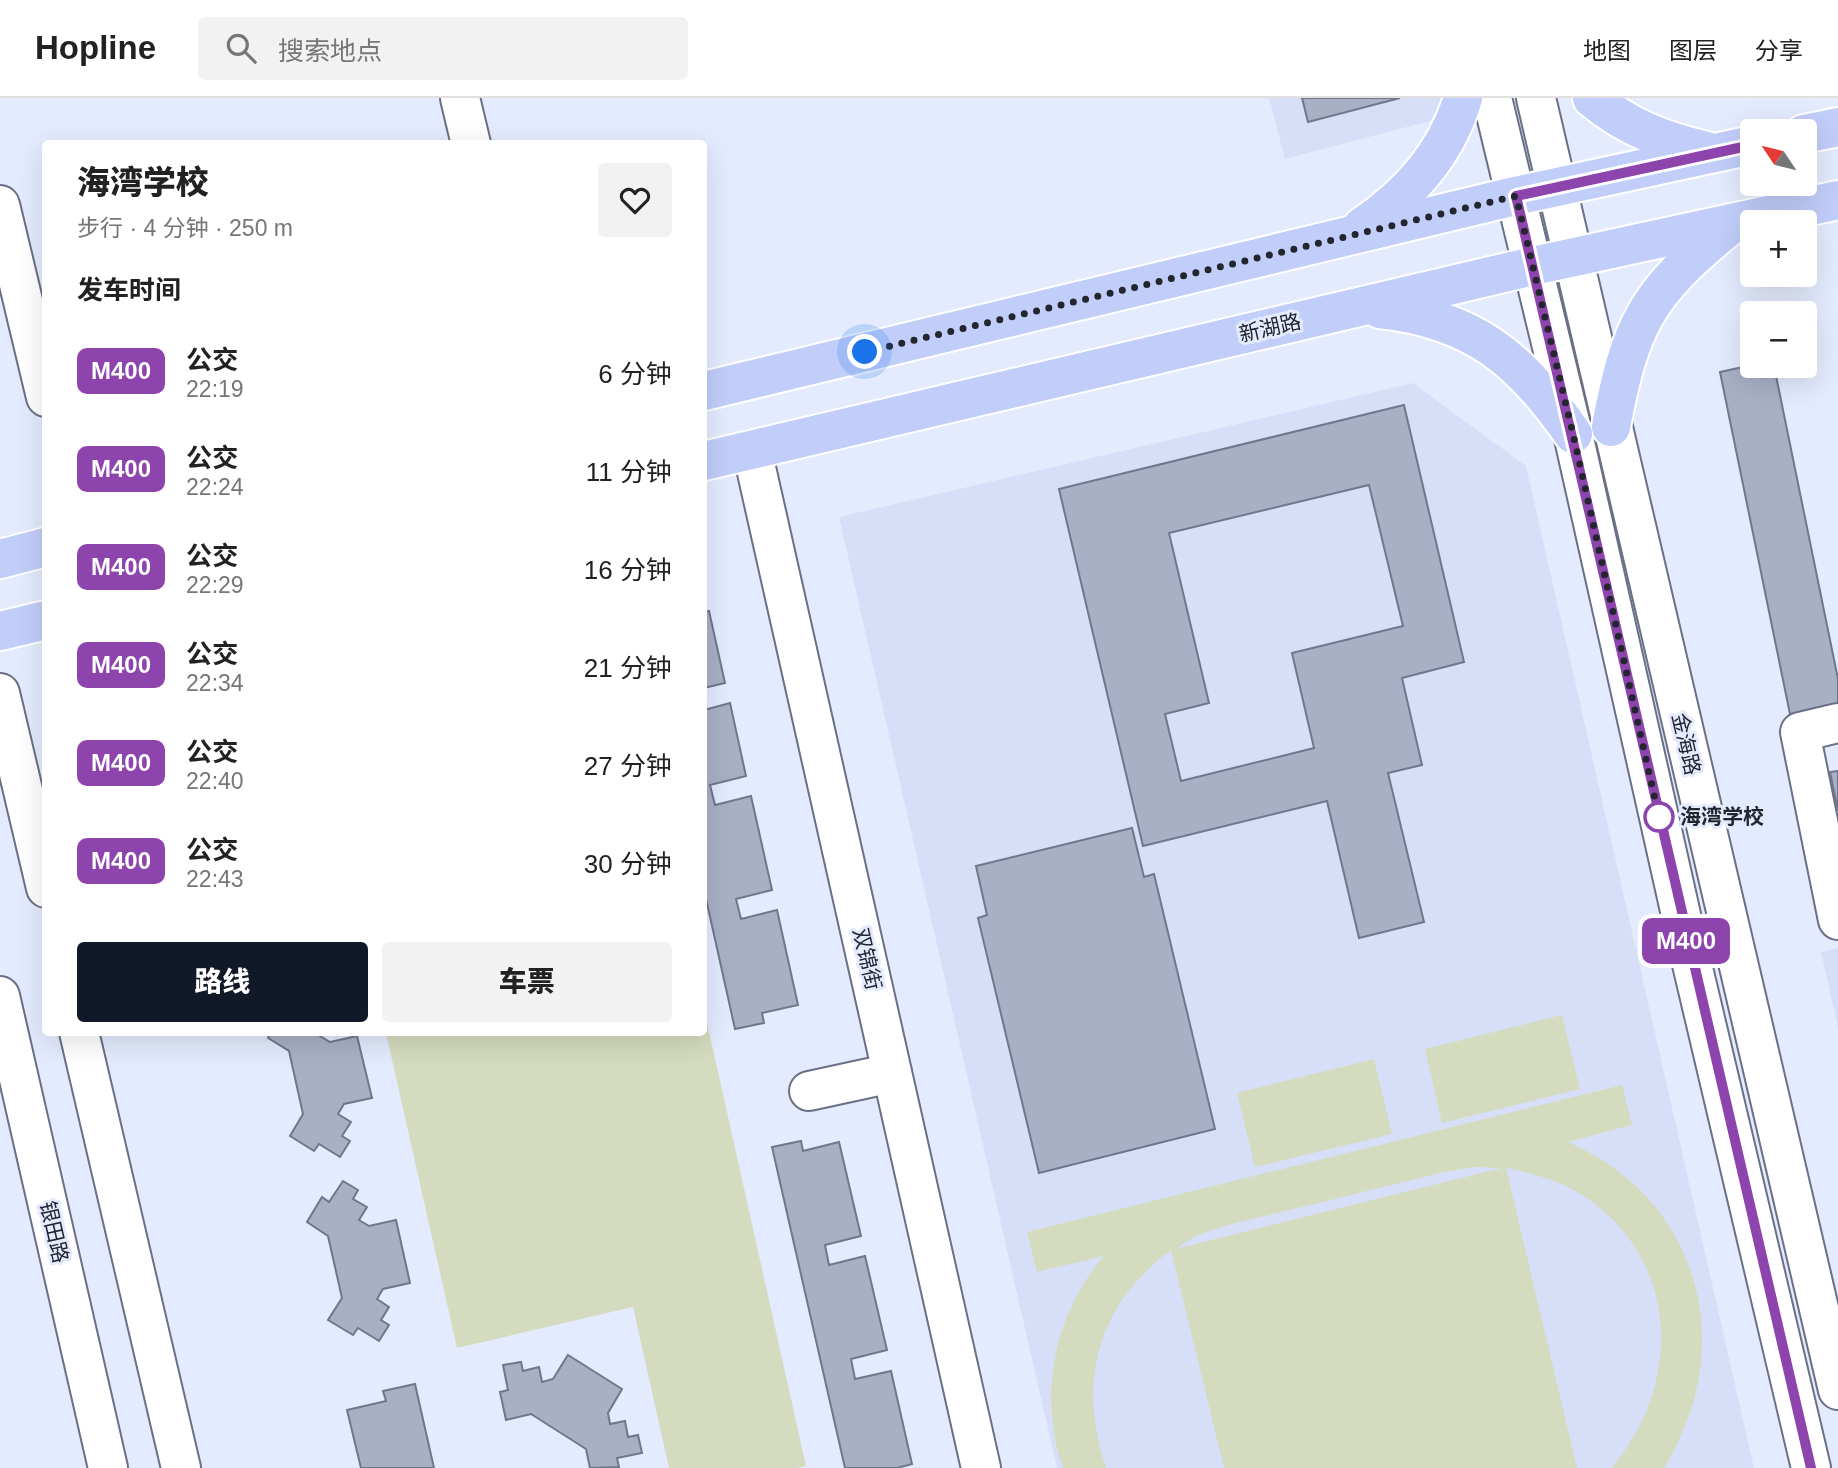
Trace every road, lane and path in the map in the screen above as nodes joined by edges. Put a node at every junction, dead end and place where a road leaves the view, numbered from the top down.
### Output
1 (460, 98) edge
2 (1463, 98) edge
3 (1492, 98) edge
4 (1536, 98) edge
5 (1592, 98) edge
6 (1838, 127) edge
7 (1817, 131) edge
8 (470, 140) edge
9 (1734, 149) edge
10 (1556, 187) junction
11 (1516, 196) junction
12 (1838, 200) edge
13 (0, 205) edge
14 (1734, 222) junction
15 (1348, 236) junction
16 (1572, 258) junction
17 (1532, 266) junction
18 (1360, 307) junction
19 (42, 380) edge
20 (707, 390) edge
21 (1611, 427) junction
22 (1573, 434) junction
23 (752, 450) junction
24 (707, 460) edge
25 (42, 548) edge
26 (0, 559) edge
27 (42, 621) edge
28 (0, 631) edge
29 (0, 693) edge
30 (1838, 723) edge
31 (42, 871) edge
32 (1838, 920) edge
33 (0, 996) edge
34 (80, 1036) edge
35 (892, 1073) junction
36 (809, 1091) dead end
37 (1838, 1390) edge
38 (108, 1468) edge
39 (181, 1468) edge
40 (981, 1468) edge
41 (1811, 1468) edge

1 - 8 street
2 - 15 main road
3 - 11 street, 金海路
4 - 10 street, 金海路
5 - 9 main road
6 - 7 main road
9 - 10 main road
10 - 11 main road
10 - 16 street, 金海路
11 - 15 main road
11 - 17 street, 金海路
12 - 14 main road, 新湖路
13 - 19 street
14 - 16 main road, 新湖路
14 - 21 main road
15 - 20 main road
16 - 17 main road, 新湖路
16 - 21 street, 金海路
17 - 18 main road, 新湖路
17 - 22 street, 金海路
18 - 22 main road
18 - 23 main road, 新湖路
21 - 37 street, 金海路
22 - 41 street, 金海路
23 - 24 main road, 新湖路
23 - 35 street, 双锦街
25 - 26 main road
27 - 28 main road
29 - 31 street
30 - 32 street
33 - 38 street, 银田路
34 - 39 street
35 - 36 street
35 - 40 street, 双锦街

